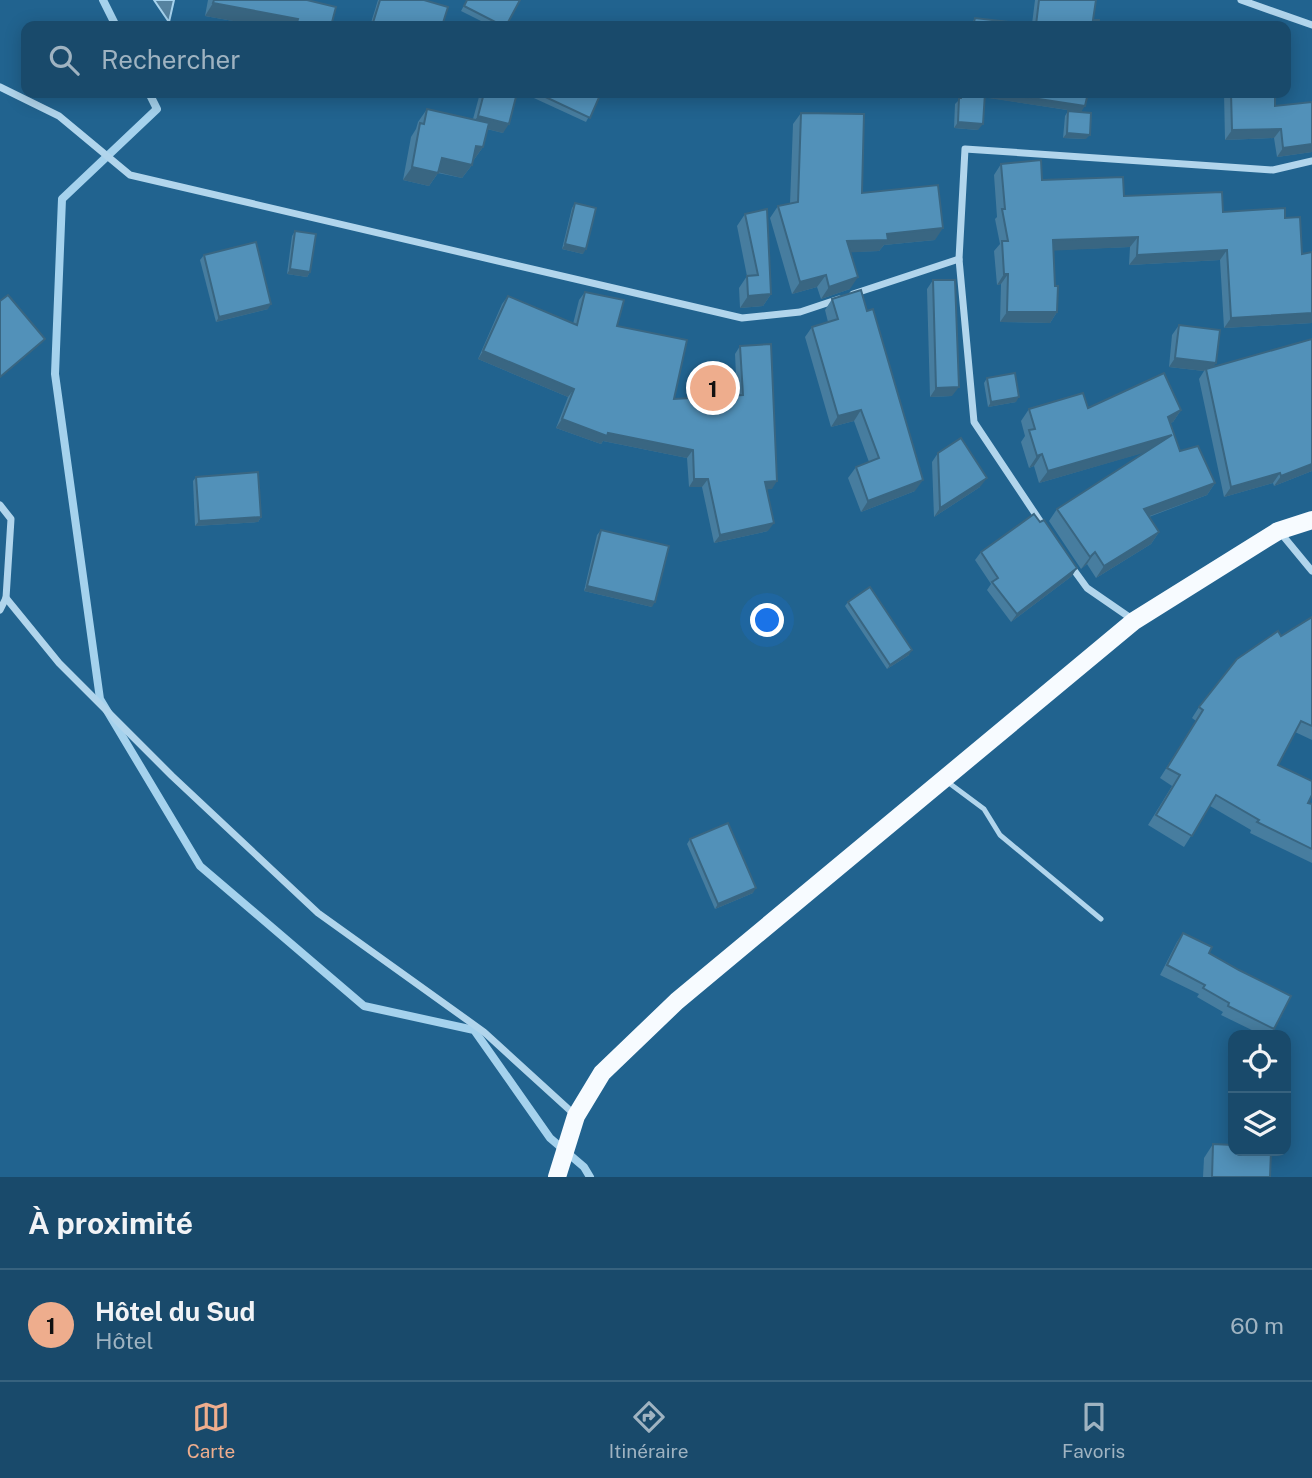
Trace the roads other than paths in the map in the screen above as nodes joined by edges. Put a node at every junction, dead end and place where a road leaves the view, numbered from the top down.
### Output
1 (1241, 0) edge
2 (1312, 24) edge
3 (0, 87) edge
4 (21, 97) edge
5 (22, 98) edge
6 (1312, 161) edge
7 (959, 259) junction
8 (0, 505) edge
9 (1312, 520) edge
10 (1278, 531) junction
11 (1052, 538) edge
12 (1066, 558) edge
13 (1312, 571) edge
14 (6, 598) junction
15 (0, 610) edge
16 (1134, 621) junction
17 (943, 779) junction
18 (1101, 919) dead end
19 (580, 1109) junction
20 (557, 1177) edge

1 - 2 street
3 - 4 street
5 - 7 street
6 - 7 street
7 - 11 street
8 - 14 street
9 - 10 main road
10 - 13 street
10 - 16 main road
12 - 16 street
14 - 15 street
14 - 19 street
16 - 17 main road
17 - 18 lane
17 - 19 main road
19 - 20 main road

